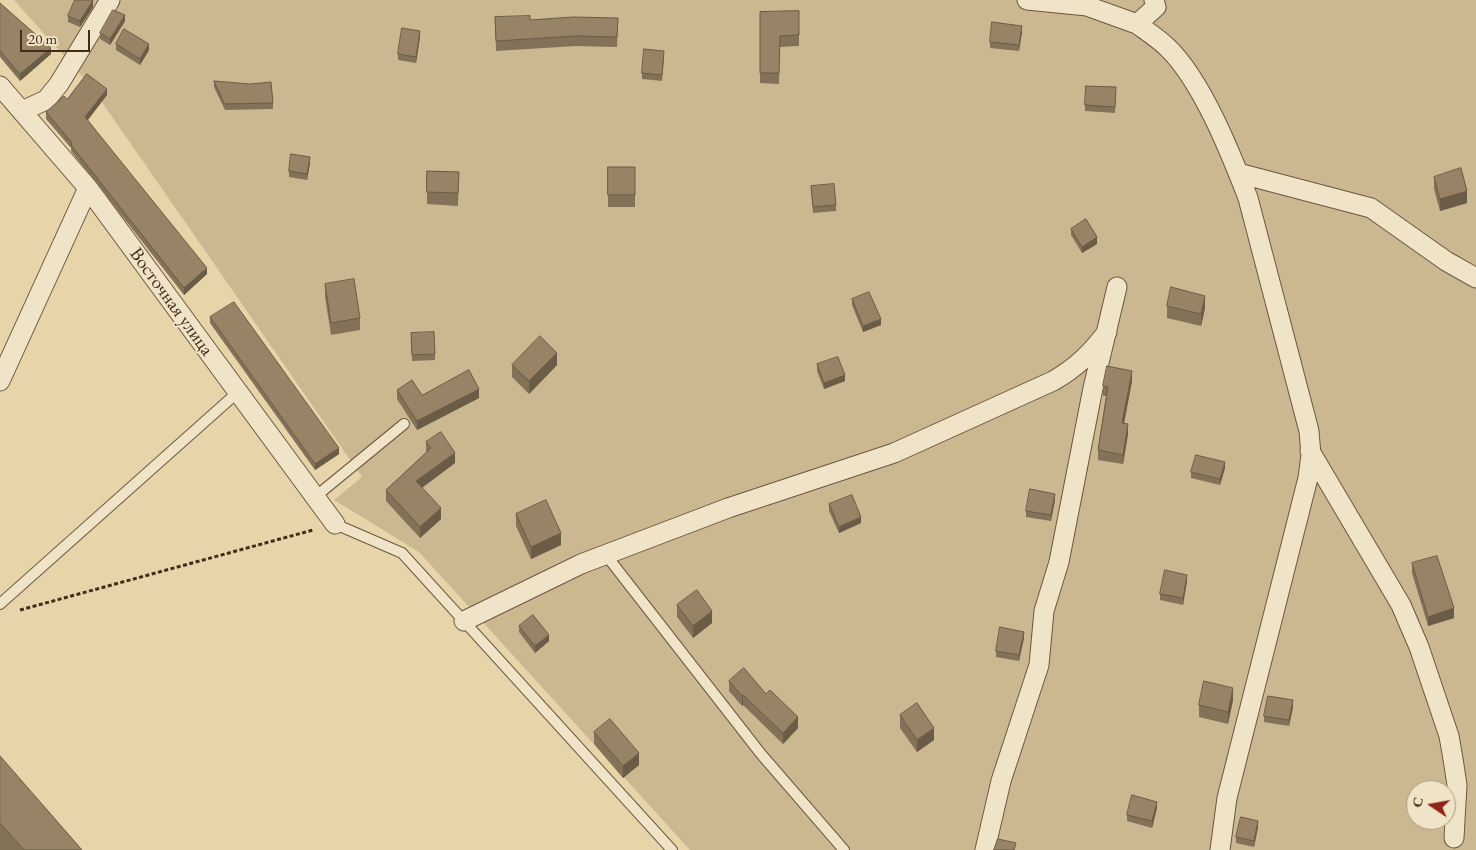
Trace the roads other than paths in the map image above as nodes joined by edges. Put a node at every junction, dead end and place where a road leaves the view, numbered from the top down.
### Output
1 (110, 0) edge
2 (1027, 0) edge
3 (1154, 0) edge
4 (1138, 24) junction
5 (0, 86) edge
6 (22, 111) junction
7 (1238, 173) junction
8 (88, 188) junction
9 (1476, 278) edge
10 (1117, 287) dead end
11 (1107, 332) junction
12 (0, 381) edge
13 (238, 392) junction
14 (404, 424) dead end
15 (1310, 451) junction
16 (315, 497) junction
17 (335, 524) joint
18 (606, 555) junction
19 (0, 604) edge
20 (464, 621) junction
21 (1454, 838) dead end
22 (672, 850) edge
23 (844, 850) edge
24 (985, 850) edge
25 (1220, 850) edge

1 - 6 street
2 - 4 street
3 - 4 street
4 - 7 street
5 - 6 street, Восточная улица
6 - 8 street, Восточная улица
7 - 9 street
7 - 15 street
8 - 12 street
8 - 13 street, Восточная улица
10 - 11 street
11 - 18 street
11 - 24 street
13 - 16 street, Восточная улица
13 - 19 lane
14 - 16 lane
15 - 21 street
15 - 25 street
16 - 17 street, Восточная улица
17 - 20 lane
18 - 20 street
18 - 23 lane
20 - 22 lane

